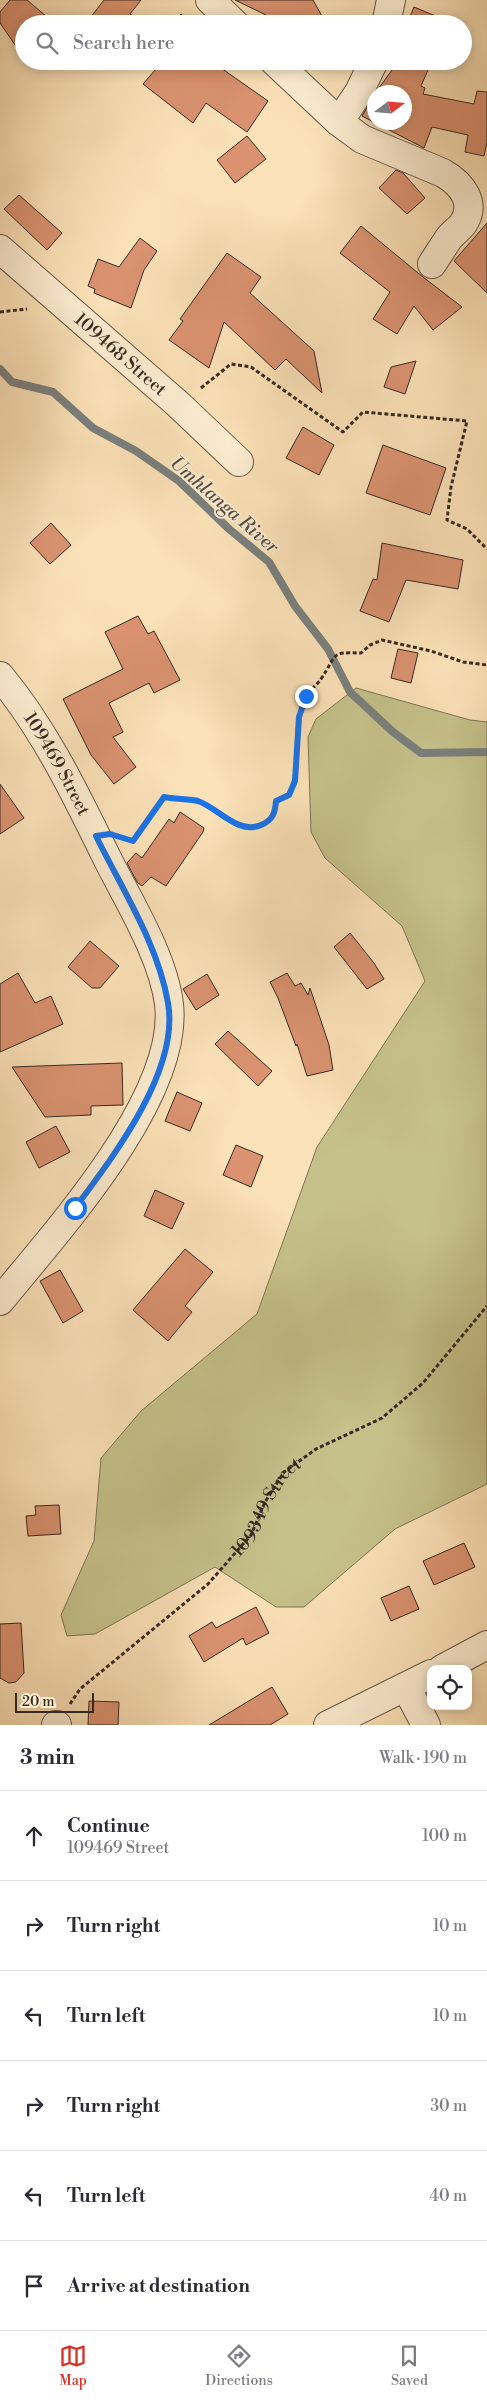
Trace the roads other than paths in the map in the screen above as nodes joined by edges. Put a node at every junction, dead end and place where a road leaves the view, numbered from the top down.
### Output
1 (210, 0) edge
2 (391, 0) edge
3 (226, 15) edge
4 (388, 15) edge
5 (284, 70) edge
6 (370, 70) edge
7 (339, 122) junction
8 (0, 249) edge
9 (432, 264) dead end
10 (239, 462) dead end
11 (0, 676) edge
12 (0, 1301) edge
13 (487, 1645) edge
14 (450, 1665) edge
15 (427, 1676) edge
16 (406, 1687) junction
17 (328, 1725) edge
18 (426, 1725) edge

1 - 3 street
2 - 4 street
5 - 7 street
6 - 7 street
7 - 9 street
8 - 10 street, 109468 Street
11 - 12 street, 109469 Street
13 - 14 street
15 - 16 street
16 - 17 street
16 - 18 street

